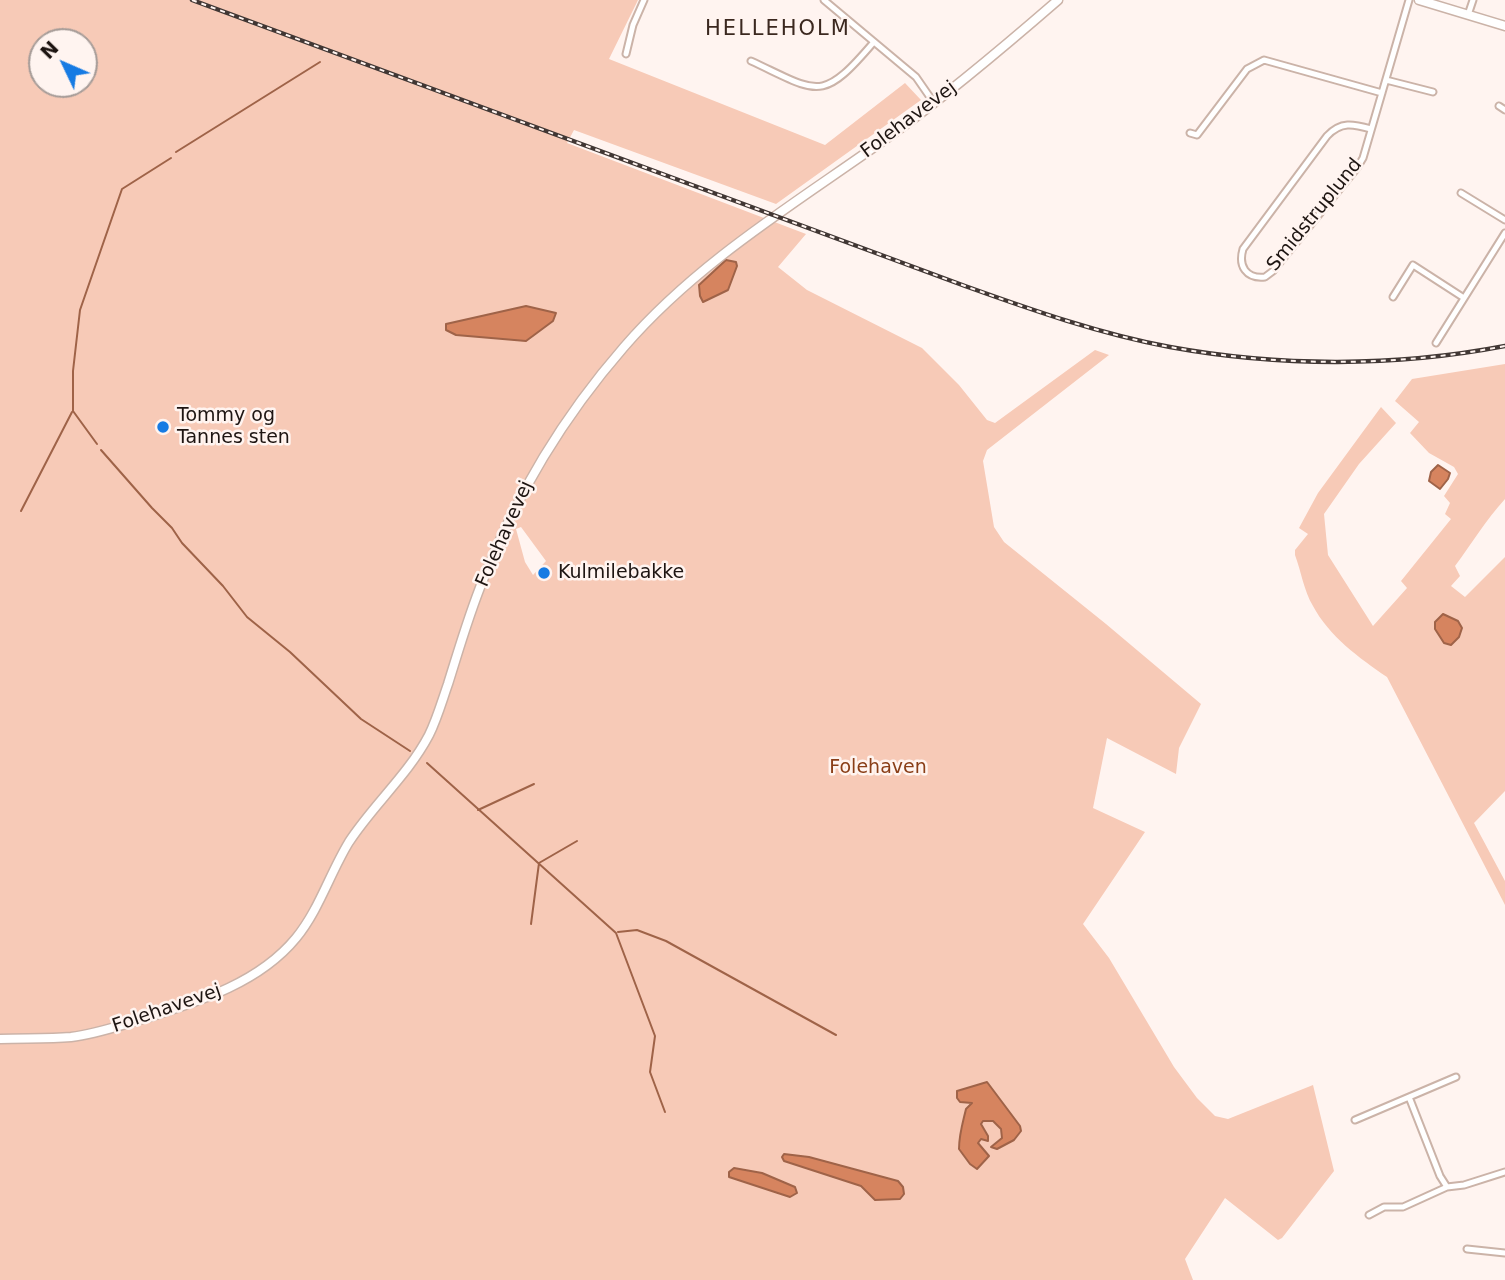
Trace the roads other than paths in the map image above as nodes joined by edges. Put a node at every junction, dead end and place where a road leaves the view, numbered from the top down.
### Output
1 (644, 0) edge
2 (824, 0) edge
3 (1058, 0) edge
4 (1409, 0) edge
5 (1419, 0) edge
6 (1473, 0) edge
7 (1468, 15) junction
8 (1505, 26) edge
9 (873, 43) junction
10 (626, 54) dead end
11 (751, 61) dead end
12 (1386, 80) junction
13 (1433, 92) dead end
14 (1382, 93) junction
15 (934, 103) junction
16 (1499, 106) dead end
17 (1505, 110) edge
18 (1371, 129) junction
19 (1190, 133) dead end
20 (1461, 193) dead end
21 (1505, 220) edge
22 (1505, 233) edge
23 (1393, 297) dead end
24 (1464, 298) junction
25 (1436, 343) dead end
26 (0, 1039) edge
27 (1456, 1077) dead end
28 (1409, 1097) junction
29 (1355, 1120) dead end
30 (1505, 1172) edge
31 (1447, 1187) junction
32 (1369, 1214) dead end
33 (1467, 1249) dead end
34 (1505, 1253) edge

1 - 10 street
2 - 9 street
3 - 15 street, Folehavevej
4 - 12 street, Smidstruplund
5 - 7 street
6 - 7 street
7 - 8 street
9 - 11 street
9 - 15 street
12 - 13 street
12 - 14 street, Smidstruplund
14 - 18 street, Smidstruplund
14 - 19 street
15 - 26 street, Folehavevej
16 - 17 street
18 - 18 street, Smidstruplund
20 - 21 street
22 - 24 street
23 - 24 street
24 - 25 street
27 - 28 street
28 - 29 street
28 - 31 street
30 - 31 street
31 - 32 street
33 - 34 street

